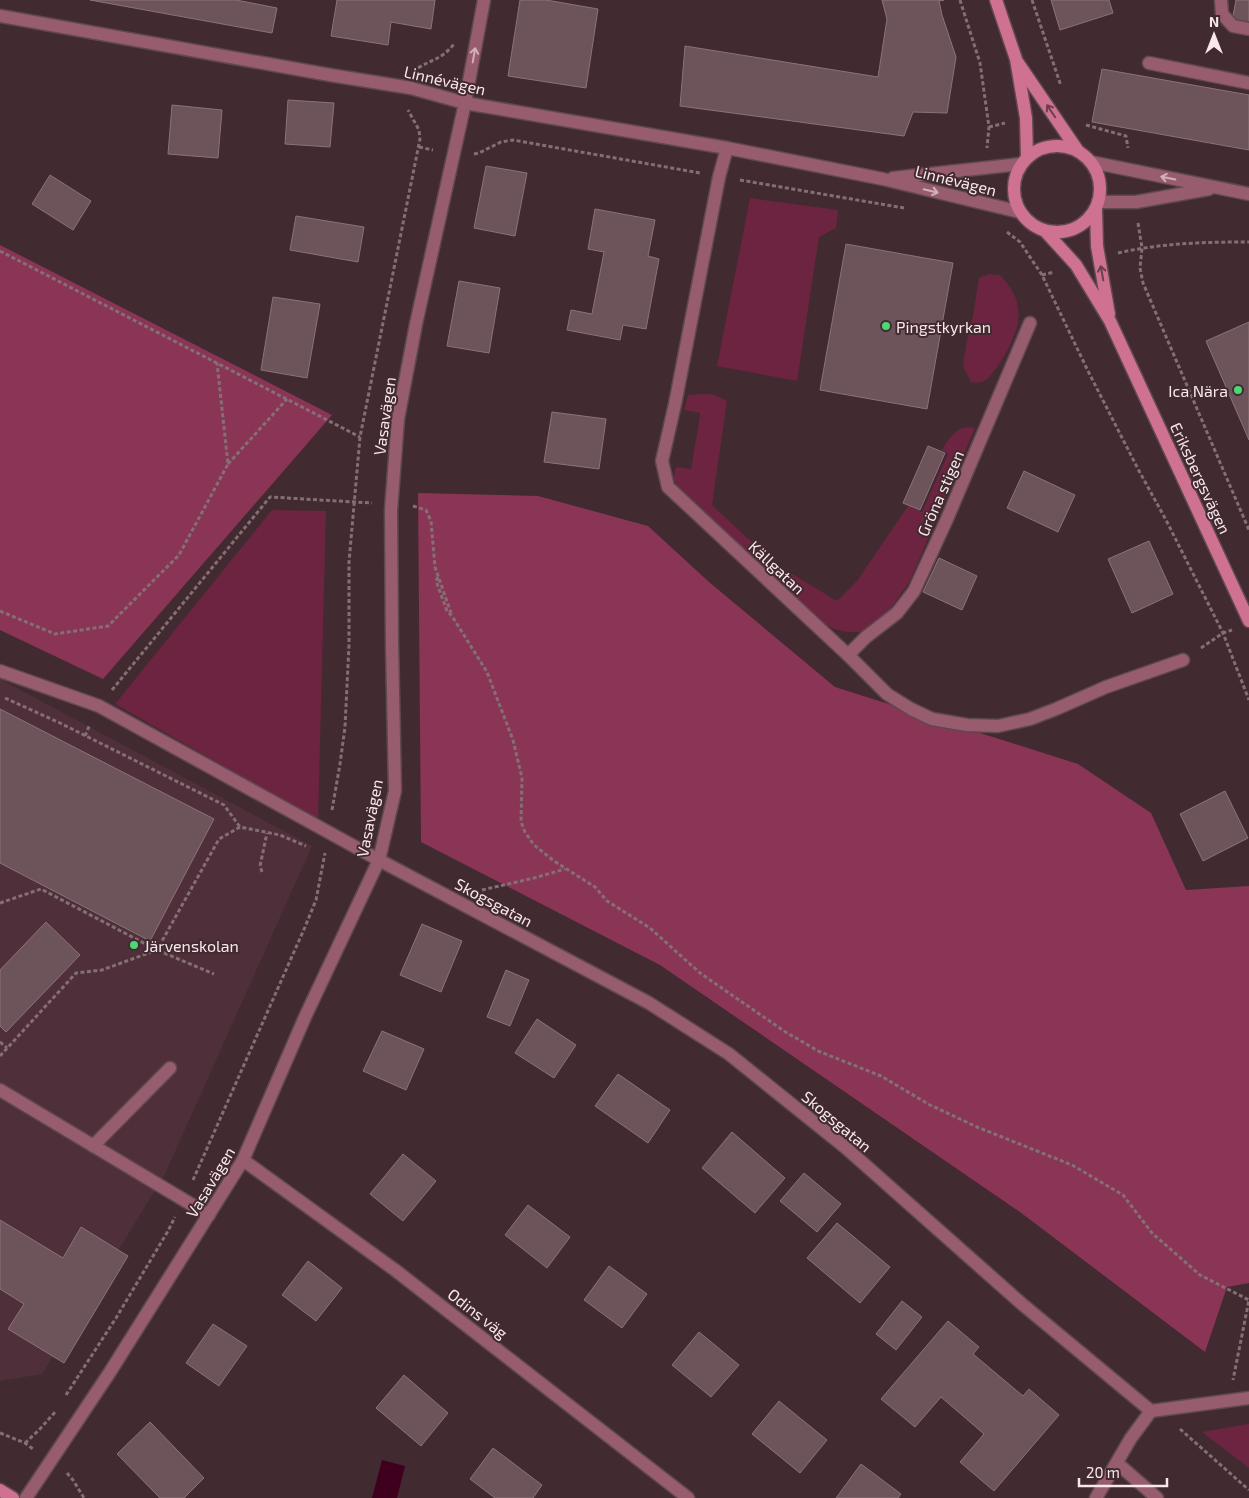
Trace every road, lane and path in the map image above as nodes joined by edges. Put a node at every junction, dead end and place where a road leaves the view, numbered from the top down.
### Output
1 (484, 0) edge
2 (960, 0) edge
3 (996, 0) edge
4 (1032, 0) edge
5 (1221, 0) edge
6 (0, 16) edge
7 (1249, 29) edge
8 (456, 41) dead end
9 (1016, 59) junction
10 (1149, 63) dead end
11 (1249, 83) edge
12 (1062, 87) dead end
13 (411, 88) junction
14 (465, 103) junction
15 (1080, 120) dead end
16 (989, 127) dead end
17 (1126, 136) dead end
18 (419, 147) dead end
19 (727, 148) junction
20 (1078, 151) junction
21 (469, 154) dead end
22 (1024, 161) junction
23 (1091, 162) junction
24 (719, 177) junction
25 (883, 179) junction
26 (1216, 188) junction
27 (1249, 194) edge
28 (1097, 206) junction
29 (910, 209) dead end
30 (1020, 212) junction
31 (1004, 231) dead end
32 (1045, 231) junction
33 (1249, 242) edge
34 (0, 251) edge
35 (1110, 321) junction
36 (1030, 323) dead end
37 (217, 363) junction
38 (287, 399) junction
39 (360, 437) dead end
40 (228, 464) junction
41 (392, 505) junction
42 (1249, 530) edge
43 (0, 611) edge
44 (1249, 621) edge
45 (1223, 633) junction
46 (848, 655) junction
47 (1183, 660) joint
48 (0, 672) edge
49 (0, 695) edge
50 (1249, 700) edge
51 (99, 706) junction
52 (240, 827) junction
53 (267, 833) junction
54 (306, 847) dead end
55 (379, 860) junction
56 (564, 868) junction
57 (262, 872) dead end
58 (479, 890) dead end
59 (0, 903) edge
60 (157, 950) junction
61 (214, 974) dead end
62 (0, 1042) edge
63 (7, 1048) junction
64 (0, 1056) edge
65 (170, 1068) dead end
66 (0, 1090) edge
67 (93, 1146) junction
68 (243, 1160) junction
69 (208, 1215) junction
70 (1249, 1398) edge
71 (1229, 1401) junction
72 (1151, 1411) junction
73 (0, 1434) edge
74 (25, 1443) dead end
75 (1116, 1463) junction
76 (0, 1490) edge
77 (1249, 1490) edge
78 (13, 1498) edge
79 (26, 1498) edge
80 (688, 1498) edge
81 (1096, 1498) edge
82 (1158, 1498) edge

14 -> 1 street, Vasavägen
2 - 16 path
3 - 9 main road
4 - 12 path
5 - 7 street
6 - 13 street, Linnévägen
8 - 13 path
20 -> 9 main road
9 - 22 main road
10 - 11 street
13 - 14 street, Linnévägen
13 - 18 path
14 - 19 street, Linnévägen
14 - 41 street, Vasavägen
15 - 17 path
19 - 24 street, Källgatan
19 - 25 street, Linnévägen
20 - 22 main road
20 - 23 main road
21 - 24 path
22 - 25 street, Linnévägen
22 - 30 main road
26 -> 23 street
23 - 28 main road
24 - 29 path
24 - 46 street, Källgatan
25 -> 30 street, Linnévägen
26 - 27 street
26 - 28 street
28 - 32 main road
35 -> 28 main road, Eriksbergsvägen
30 - 32 main road
31 - 45 path
32 - 35 main road, Eriksbergsvägen
33 - 42 path
34 - 37 path
35 - 44 main road, Eriksbergsvägen
36 - 46 street, Gröna stigen
37 - 38 path
37 - 40 path
38 - 39 path
38 - 40 path
40 - 43 path
41 - 51 path
41 - 55 street, Vasavägen
41 - 56 path
45 - 47 path
45 - 50 path
46 - 47 street, Källgatan
48 - 51 street, Skogsgatan
49 - 52 path
51 - 55 street, Skogsgatan
52 - 53 path
52 - 60 path
53 - 54 path
53 - 57 path
55 - 68 street, Vasavägen
55 - 72 street, Skogsgatan
56 - 58 path
56 - 71 path
59 - 60 path
60 - 61 path
60 - 63 path
62 - 63 path
63 - 64 path
65 - 67 street
66 - 67 street
67 - 69 street
68 - 69 street, Vasavägen
68 - 80 street, Odins väg
69 - 79 street, Vasavägen
70 - 71 street
71 - 72 street
72 - 75 street
72 - 77 path
73 - 74 path
75 - 81 street
75 - 82 street
76 - 78 main road

